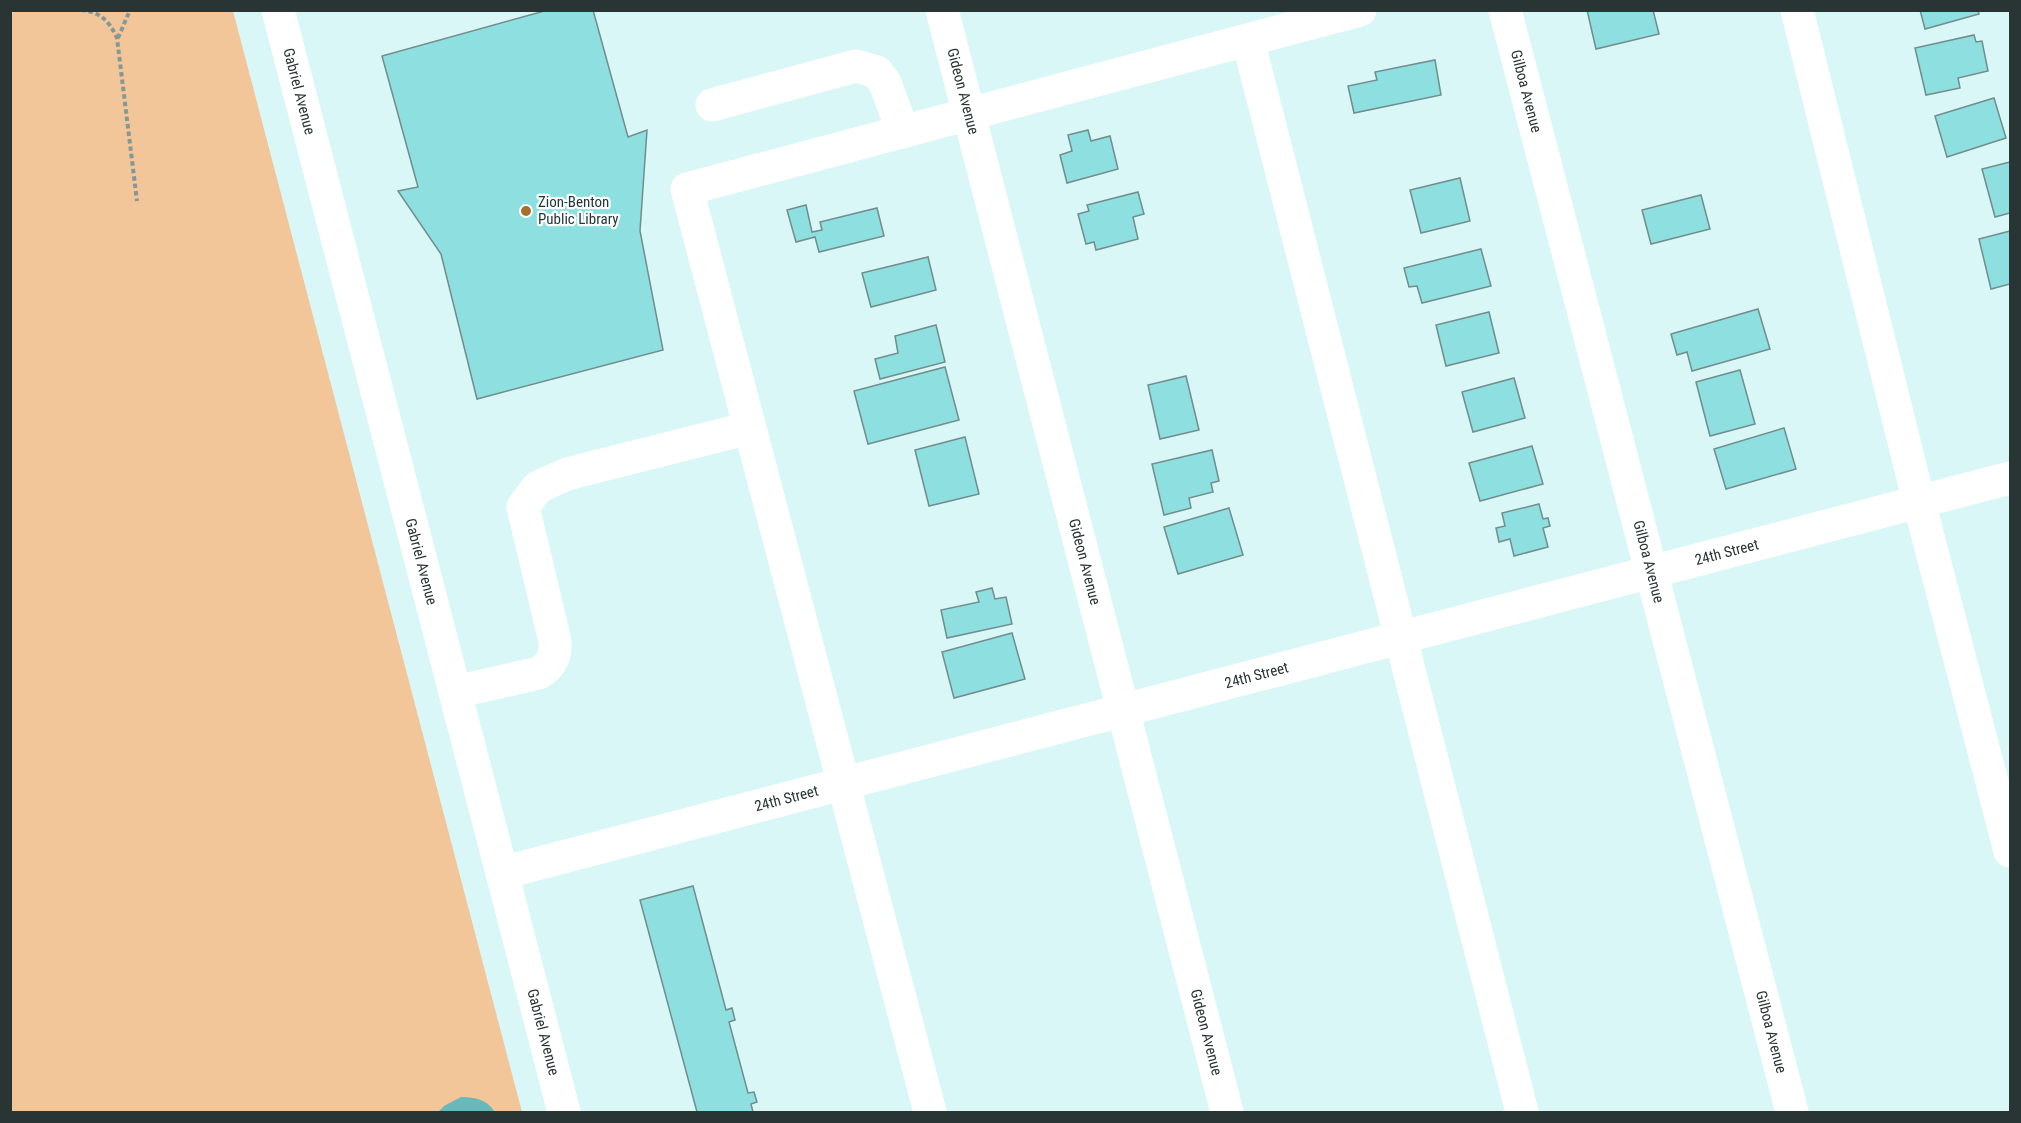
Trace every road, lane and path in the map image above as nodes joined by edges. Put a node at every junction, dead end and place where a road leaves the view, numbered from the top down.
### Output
1 (81, 10) edge
2 (130, 10) edge
3 (278, 10) edge
4 (942, 10) edge
5 (1360, 10) edge
6 (1505, 10) edge
7 (1797, 10) edge
8 (117, 38) junction
9 (1248, 40) junction
10 (712, 105) dead end
11 (969, 115) junction
12 (903, 132) junction
13 (136, 201) dead end
14 (749, 428) junction
15 (2010, 478) edge
16 (1920, 502) junction
17 (1651, 572) junction
18 (1401, 638) junction
19 (455, 692) junction
20 (1122, 711) junction
21 (843, 784) junction
22 (2010, 851) edge
23 (502, 873) junction
24 (564, 1113) edge
25 (930, 1113) edge
26 (1227, 1113) edge
27 (1522, 1113) edge
28 (1792, 1113) edge

1 - 8 path
2 - 8 path
3 - 19 street, Gabriel Avenue
4 - 11 street, Gideon Avenue
5 - 9 street
6 - 17 street, Gilboa Avenue
7 - 16 street
8 - 13 path
9 - 11 street
9 - 18 street
10 - 12 street
11 - 12 street
11 - 20 street, Gideon Avenue
12 - 14 street
14 - 19 street
14 - 21 street
15 - 16 street, 24th Street
16 - 17 street, 24th Street
16 - 22 street
17 - 18 street, 24th Street
17 - 28 street, Gilboa Avenue
18 - 20 street, 24th Street
18 - 27 street
19 - 23 street, Gabriel Avenue
20 - 21 street, 24th Street
20 - 26 street, Gideon Avenue
21 - 23 street, 24th Street
21 - 25 street
23 - 24 street, Gabriel Avenue

